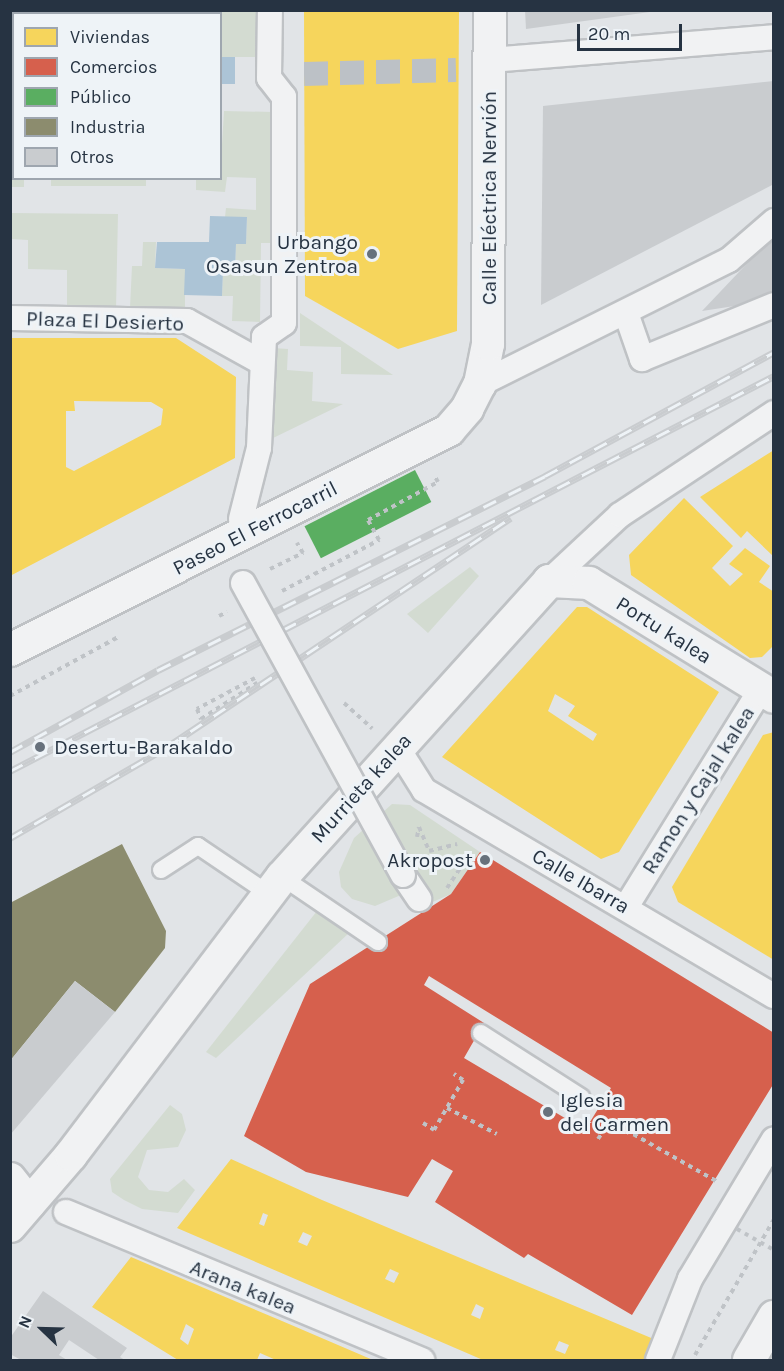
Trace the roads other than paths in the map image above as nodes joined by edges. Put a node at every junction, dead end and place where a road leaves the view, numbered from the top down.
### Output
1 (270, 10) edge
2 (490, 10) edge
3 (774, 37) edge
4 (490, 60) junction
5 (774, 221) edge
6 (774, 305) edge
7 (626, 313) junction
8 (10, 318) edge
9 (261, 362) junction
10 (480, 384) junction
11 (774, 413) edge
12 (241, 519) dead end
13 (549, 581) junction
14 (243, 583) road end
15 (10, 650) edge
16 (769, 688) edge
17 (402, 754) dead end
18 (161, 870) dead end
19 (276, 885) junction
20 (419, 899) road end
21 (626, 907) junction
22 (378, 942) dead end
23 (774, 996) edge
24 (481, 1033) dead end
25 (581, 1097) dead end
26 (774, 1138) edge
27 (17, 1203) edge
28 (66, 1212) dead end
29 (774, 1317) edge
30 (422, 1360) edge
31 (658, 1360) edge
32 (749, 1360) edge

1 - 9 street
2 - 4 street, Calle Eléctrica Nervión
3 - 4 street
4 - 10 street, Calle Eléctrica Nervión
5 - 7 street
6 - 7 street
7 - 10 street
8 - 9 street, Plaza El Desierto
9 - 12 street
10 - 15 street, Paseo El Ferrocarril
11 - 13 street, Murrieta kalea
13 - 16 street, Portu kalea
13 - 19 street, Murrieta kalea
14 - 20 street, bridge
16 - 21 street, Ramon y Cajal kalea
17 - 21 street, Calle Ibarra
18 - 19 lane
19 - 22 lane
19 - 27 street, Murrieta kalea
21 - 23 street, Calle Ibarra
24 - 25 lane
26 - 31 street
28 - 30 street, Arana kalea
29 - 32 street

